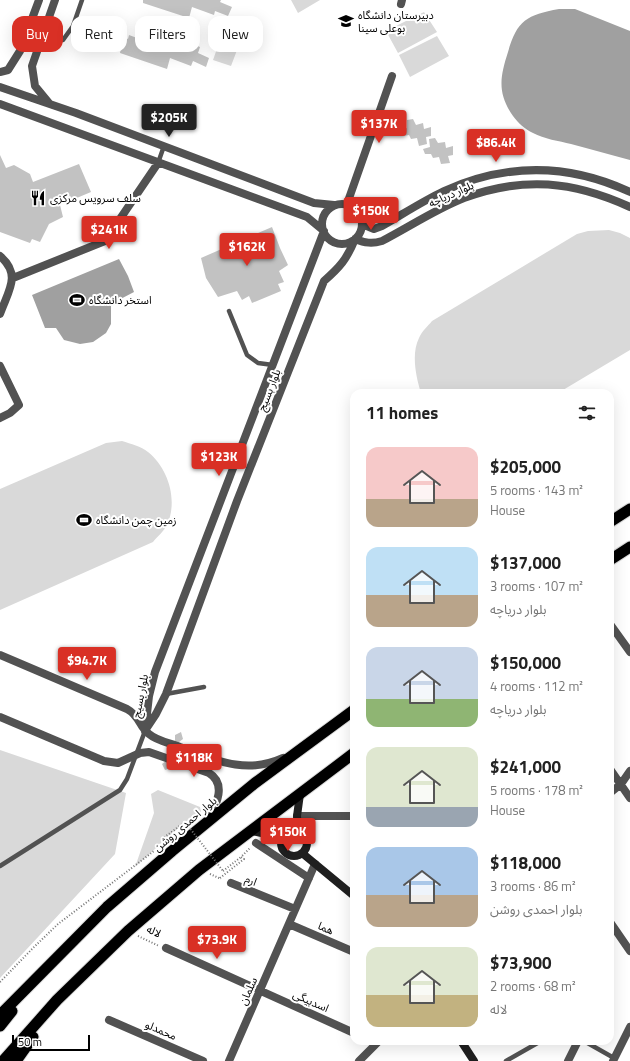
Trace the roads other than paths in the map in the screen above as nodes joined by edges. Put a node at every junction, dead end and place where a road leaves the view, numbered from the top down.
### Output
1 (39, 0) edge
2 (55, 0) edge
3 (82, 0) edge
4 (33, 16) edge
5 (49, 16) edge
6 (63, 40) edge
7 (19, 52) edge
8 (37, 52) edge
9 (0, 72) edge
10 (392, 76) dead end
11 (0, 87) edge
12 (0, 104) edge
13 (49, 104) junction
14 (164, 146) junction
15 (158, 163) junction
16 (630, 192) edge
17 (347, 204) junction
18 (334, 206) junction
19 (630, 206) edge
20 (362, 224) junction
21 (324, 231) junction
22 (355, 239) junction
23 (0, 256) edge
24 (13, 278) junction
25 (229, 311) dead end
26 (0, 314) edge
27 (0, 366) edge
28 (273, 366) junction
29 (0, 418) edge
30 (630, 509) edge
31 (614, 519) edge
32 (630, 547) edge
33 (614, 557) edge
34 (614, 630) edge
35 (630, 652) edge
36 (0, 655) edge
37 (204, 686) dead end
38 (166, 694) junction
39 (350, 713) edge
40 (0, 717) edge
41 (145, 731) junction
42 (300, 750) junction
43 (136, 755) junction
44 (350, 756) edge
45 (630, 771) edge
46 (614, 774) edge
47 (621, 784) junction
48 (614, 790) edge
49 (300, 794) junction
50 (630, 798) edge
51 (297, 816) junction
52 (350, 816) edge
53 (208, 822) junction
54 (252, 830) junction
55 (298, 830) junction
56 (281, 840) junction
57 (256, 843) road end
58 (302, 853) junction
59 (315, 864) junction
60 (0, 866) edge
61 (309, 878) junction
62 (231, 883) road end
63 (350, 893) edge
64 (295, 909) junction
65 (289, 924) junction
66 (614, 928) edge
67 (166, 948) road end
68 (350, 950) edge
69 (630, 951) edge
70 (44, 972) junction
71 (260, 990) junction
72 (58, 1000) junction
73 (0, 1015) edge
74 (109, 1020) dead end
75 (0, 1026) edge
76 (630, 1027) edge
77 (350, 1030) edge
78 (373, 1045) edge
79 (464, 1045) edge
80 (534, 1045) edge
81 (576, 1045) edge
82 (590, 1045) edge
83 (613, 1060) edge
84 (3, 1061) edge
85 (16, 1061) edge
86 (204, 1061) edge
87 (229, 1061) edge
88 (359, 1061) edge
89 (474, 1061) edge
90 (506, 1061) edge
91 (568, 1061) edge

1 - 4 street
2 - 5 street
3 - 6 lane
7 - 9 street
8 - 13 street
10 - 17 street
11 - 13 street
12 - 15 street
13 - 14 street
14 - 15 lane
14 - 18 street
15 - 21 street
15 - 24 street
16 - 20 street, بلوار دریاچه
17 - 18 street
17 - 20 street
18 - 21 street
19 - 22 street, بلوار دریاچه
20 - 22 street
21 - 22 street
21 - 28 street, بلوار بسیج
22 - 38 street, بلوار بسیج
23 - 24 street
24 - 26 street
25 - 28 lane
27 - 29 street
28 - 41 street, بلوار بسیج
30 - 31 highway
32 - 33 highway
34 - 35 street
36 - 41 street
37 - 38 lane
38 - 41 street, بلوار بسیج
39 - 42 highway, بلوار احمدی روشن
40 - 43 street
41 - 42 street
41 - 43 lane
42 - 53 highway, بلوار احمدی روشن
43 - 53 street
43 - 60 lane
44 - 49 highway
45 - 47 street
46 - 47 street
47 - 48 street
47 - 50 street
49 - 51 main road
49 - 54 highway
51 - 52 street
51 - 55 main road
53 - 70 highway, بلوار احمدی روشن
54 - 56 main road
54 - 72 highway
55 - 56 main road
55 - 58 main road
56 - 58 main road
57 - 61 street
58 - 59 main road
59 - 61 street, سلمان
59 - 63 main road
61 - 64 street, سلمان
62 - 64 street, ارم
64 - 65 street, سلمان
65 - 68 street, هما
65 - 71 street, سلمان
66 - 69 street
67 - 71 street, لاله
70 - 73 highway
70 - 75 highway
71 - 77 street, اسدبیگی
71 - 87 street, سلمان
72 - 84 highway
72 - 85 highway
74 - 86 street, محمدلو
76 - 83 street
78 - 88 street
79 - 89 main road
80 - 90 lane
81 - 91 street
82 - 83 lane

